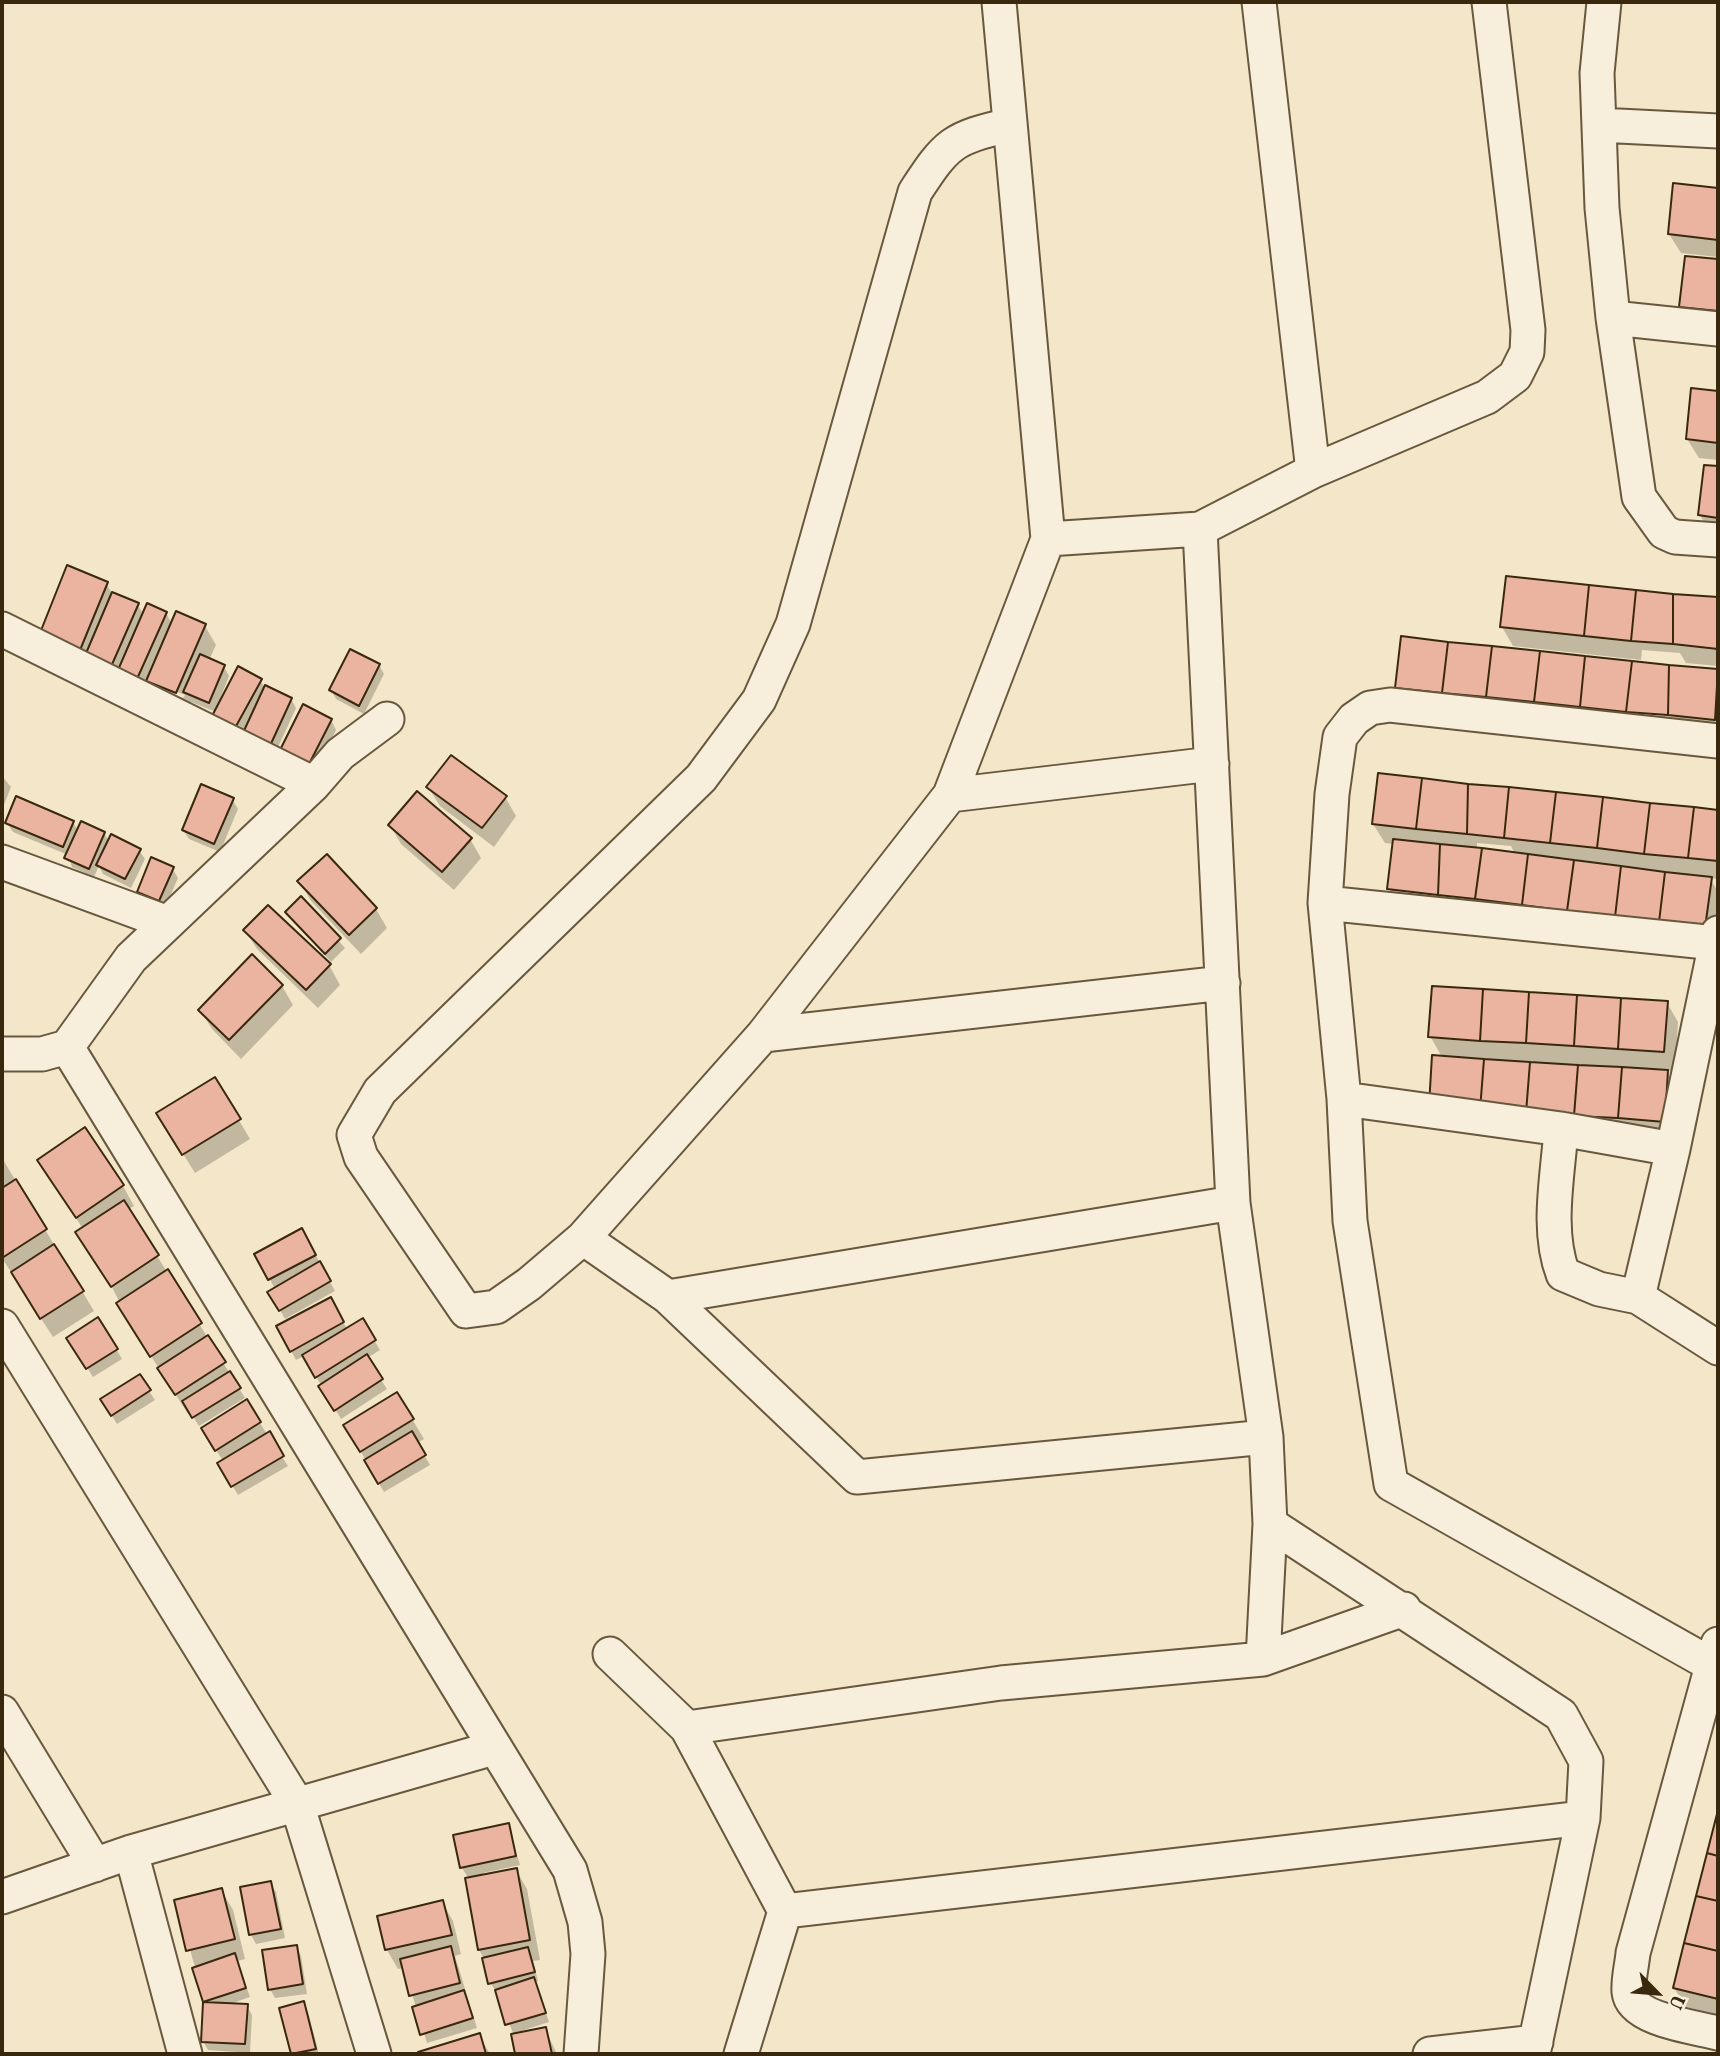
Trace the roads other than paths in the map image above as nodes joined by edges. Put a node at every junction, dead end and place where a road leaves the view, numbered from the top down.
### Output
1 (999, 2) edge
2 (1259, 2) edge
3 (1489, 2) edge
4 (1604, 2) edge
5 (1010, 125) junction
6 (1599, 125) junction
7 (1718, 131) edge
8 (1613, 318) junction
9 (1718, 329) edge
10 (1312, 471) junction
11 (1200, 529) junction
12 (1048, 539) junction
13 (1718, 540) edge
14 (2, 629) edge
15 (387, 719) dead end
16 (1718, 741) edge
17 (1212, 764) junction
18 (314, 784) junction
19 (950, 795) junction
20 (2, 862) edge
21 (1325, 903) junction
22 (168, 923) junction
23 (1717, 938) edge
24 (1223, 983) junction
25 (763, 1035) junction
26 (67, 1047) junction
27 (2, 1054) edge
28 (1344, 1099) junction
29 (1561, 1129) junction
30 (1673, 1149) junction
31 (1233, 1203) junction
32 (583, 1238) junction
33 (668, 1297) junction
34 (1638, 1297) junction
35 (2, 1326) edge
36 (1718, 1348) edge
37 (1266, 1437) junction
38 (1270, 1524) junction
39 (1404, 1609) junction
40 (611, 1654) dead end
41 (1716, 1654) edge
42 (1263, 1659) junction
43 (2, 1712) edge
44 (687, 1728) junction
45 (494, 1748) junction
46 (297, 1804) junction
47 (1583, 1818) junction
48 (131, 1852) junction
49 (95, 1865) junction
50 (2, 1896) edge
51 (785, 1911) junction
52 (1718, 2033) edge
53 (1535, 2048) edge
54 (185, 2054) edge
55 (374, 2054) edge
56 (581, 2054) edge
57 (741, 2054) edge
58 (1430, 2054) edge

1 - 5 street
2 - 10 street
3 - 10 street
4 - 6 street
5 - 12 street
5 - 32 street
6 - 7 street
6 - 8 street
8 - 9 street
8 - 13 street
10 - 11 street
11 - 12 street
11 - 17 street
12 - 19 street
14 - 18 street
15 - 18 street
16 - 21 street
17 - 19 street
17 - 24 street
18 - 22 street
19 - 25 street
20 - 22 street
21 - 23 street
21 - 28 street
22 - 26 street
23 - 30 street
24 - 25 street
24 - 31 street
25 - 32 street
26 - 27 street
26 - 45 street
28 - 29 street
28 - 41 street
29 - 30 street
29 - 34 street
30 - 34 street
31 - 33 street
31 - 37 street
32 - 33 street
33 - 37 street
34 - 36 street
35 - 46 street
37 - 38 street
38 - 39 street
38 - 42 street
39 - 42 street
39 - 47 street
40 - 44 street
41 - 52 street
42 - 44 street
43 - 49 street
44 - 51 street
45 - 46 street
45 - 56 street
46 - 48 street
46 - 55 street
47 - 51 street
47 - 53 street
48 - 49 street
48 - 54 street
49 - 50 street
51 - 57 street
53 - 58 street

